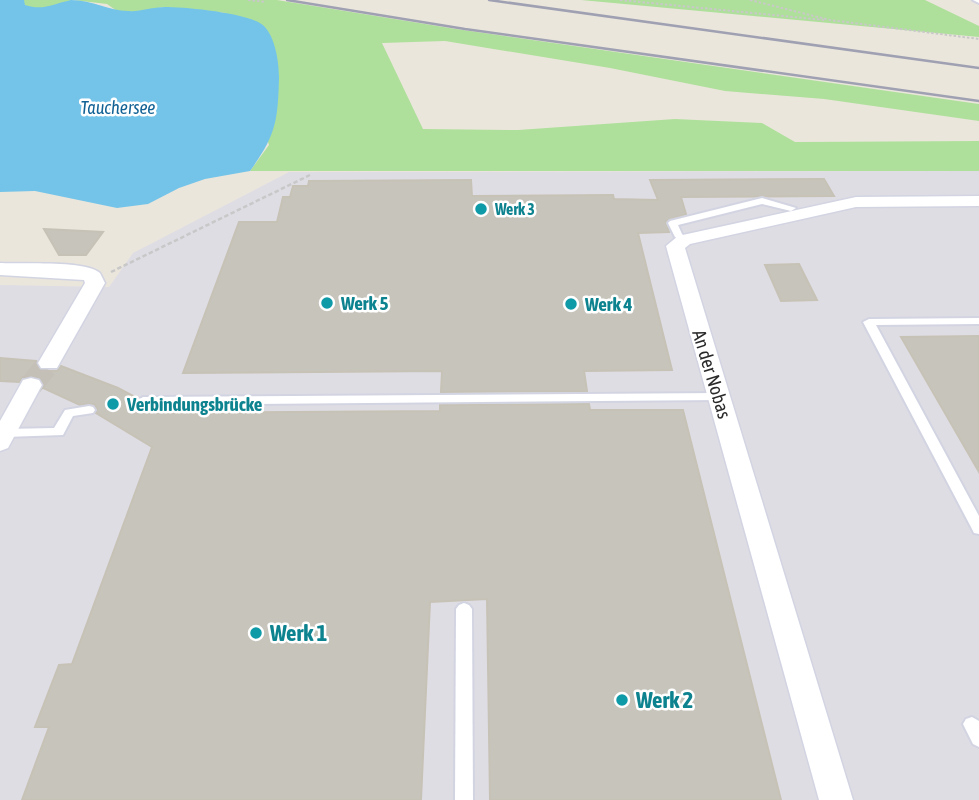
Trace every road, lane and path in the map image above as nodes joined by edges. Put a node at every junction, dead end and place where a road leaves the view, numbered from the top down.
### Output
1 (248, 0) edge
2 (620, 0) edge
3 (750, 0) edge
4 (266, 2) dead end
5 (830, 20) junction
6 (979, 39) edge
7 (310, 175) dead end
8 (979, 201) edge
9 (791, 208) dead end
10 (684, 240) junction
11 (0, 269) edge
12 (92, 276) junction
13 (979, 321) edge
14 (49, 363) tunnel mouth
15 (27, 393) tunnel mouth
16 (719, 397) junction
17 (143, 401) dead end
18 (89, 410) dead end
19 (3, 438) edge
20 (979, 529) edge
21 (464, 609) dead end
22 (464, 800) edge
23 (836, 800) edge

1 - 4 path
2 - 5 path
3 - 5 path
5 - 6 path
7 - 12 path
8 - 10 street
9 - 10 lane
10 - 16 street, An der Nobas
11 - 12 street
12 - 14 street
13 - 20 lane
15 - 19 street
16 - 17 lane
16 - 23 street, An der Nobas
18 - 19 lane
21 - 22 lane

